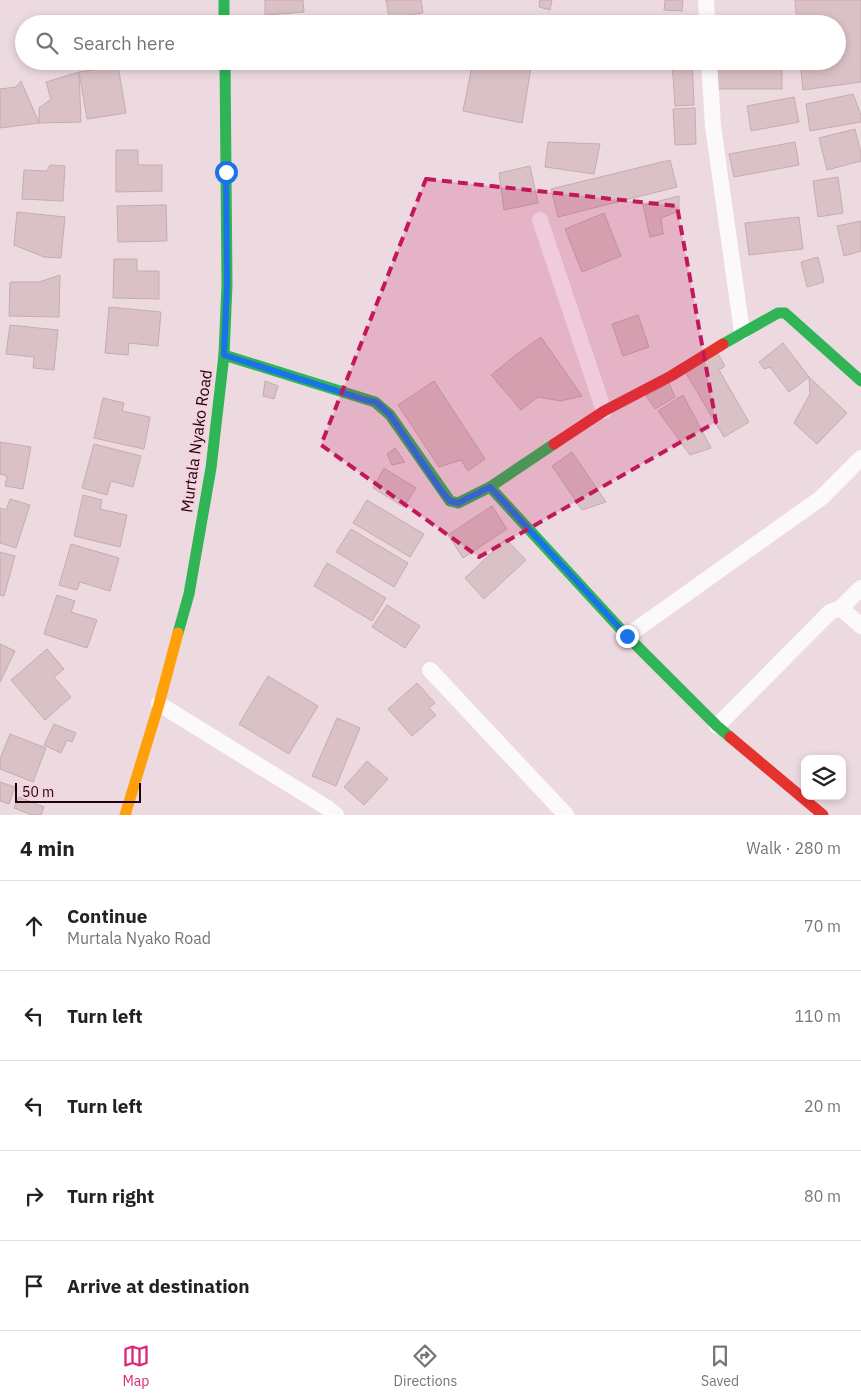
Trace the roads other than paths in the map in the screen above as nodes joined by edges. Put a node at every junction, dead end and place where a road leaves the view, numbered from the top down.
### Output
1 (224, 0) edge
2 (706, 0) edge
3 (224, 15) edge
4 (707, 15) edge
5 (225, 70) edge
6 (710, 70) edge
7 (540, 220) dead end
8 (742, 332) junction
9 (224, 355) junction
10 (861, 381) edge
11 (604, 412) junction
12 (861, 458) edge
13 (490, 487) junction
14 (861, 588) edge
15 (841, 608) junction
16 (861, 626) edge
17 (627, 636) junction
18 (430, 670) dead end
19 (159, 704) junction
20 (717, 726) junction
21 (125, 815) edge
22 (336, 815) edge
23 (566, 815) edge
24 (823, 815) edge

1 - 3 street
2 - 4 street
5 - 9 street, Murtala Nyako Road
6 - 8 street
7 - 11 street
8 - 10 street
8 - 11 street
9 - 13 street
9 - 19 street, Murtala Nyako Road
11 - 13 street
12 - 17 street
13 - 17 street
14 - 15 street
15 - 16 street
15 - 20 street
17 - 20 street
18 - 23 street
19 - 21 street, Murtala Nyako Road
19 - 22 street
20 - 24 street

